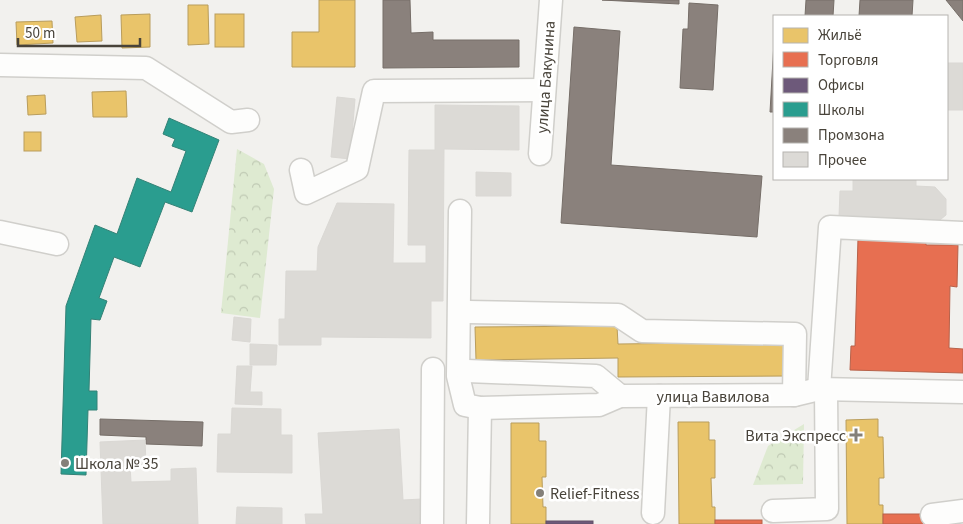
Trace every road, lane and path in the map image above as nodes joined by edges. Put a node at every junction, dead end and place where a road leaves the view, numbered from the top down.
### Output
1 (551, 0) edge
2 (0, 65) edge
3 (544, 90) junction
4 (248, 120) dead end
5 (540, 154) dead end
6 (301, 170) dead end
7 (460, 211) dead end
8 (0, 232) edge
9 (963, 232) edge
10 (57, 244) dead end
11 (468, 312) dead end
12 (433, 369) dead end
13 (467, 371) dead end
14 (823, 389) junction
15 (963, 392) edge
16 (794, 395) junction
17 (620, 396) junction
18 (659, 396) junction
19 (473, 407) junction
20 (773, 510) dead end
21 (963, 511) edge
22 (654, 513) dead end
23 (932, 514) dead end
24 (432, 524) edge
25 (478, 524) edge

1 - 3 street, улица Бакунина
2 - 4 street
3 - 5 street, улица Бакунина
3 - 6 street
7 - 19 street
8 - 10 street
9 - 14 street
11 - 16 street
12 - 24 street
13 - 17 street
14 - 15 street, улица Вавилова
14 - 16 street, улица Вавилова
14 - 20 street
16 - 18 street, улица Вавилова
17 - 18 street, улица Вавилова
17 - 19 street, улица Вавилова
18 - 22 street
19 - 25 street
21 - 23 street

